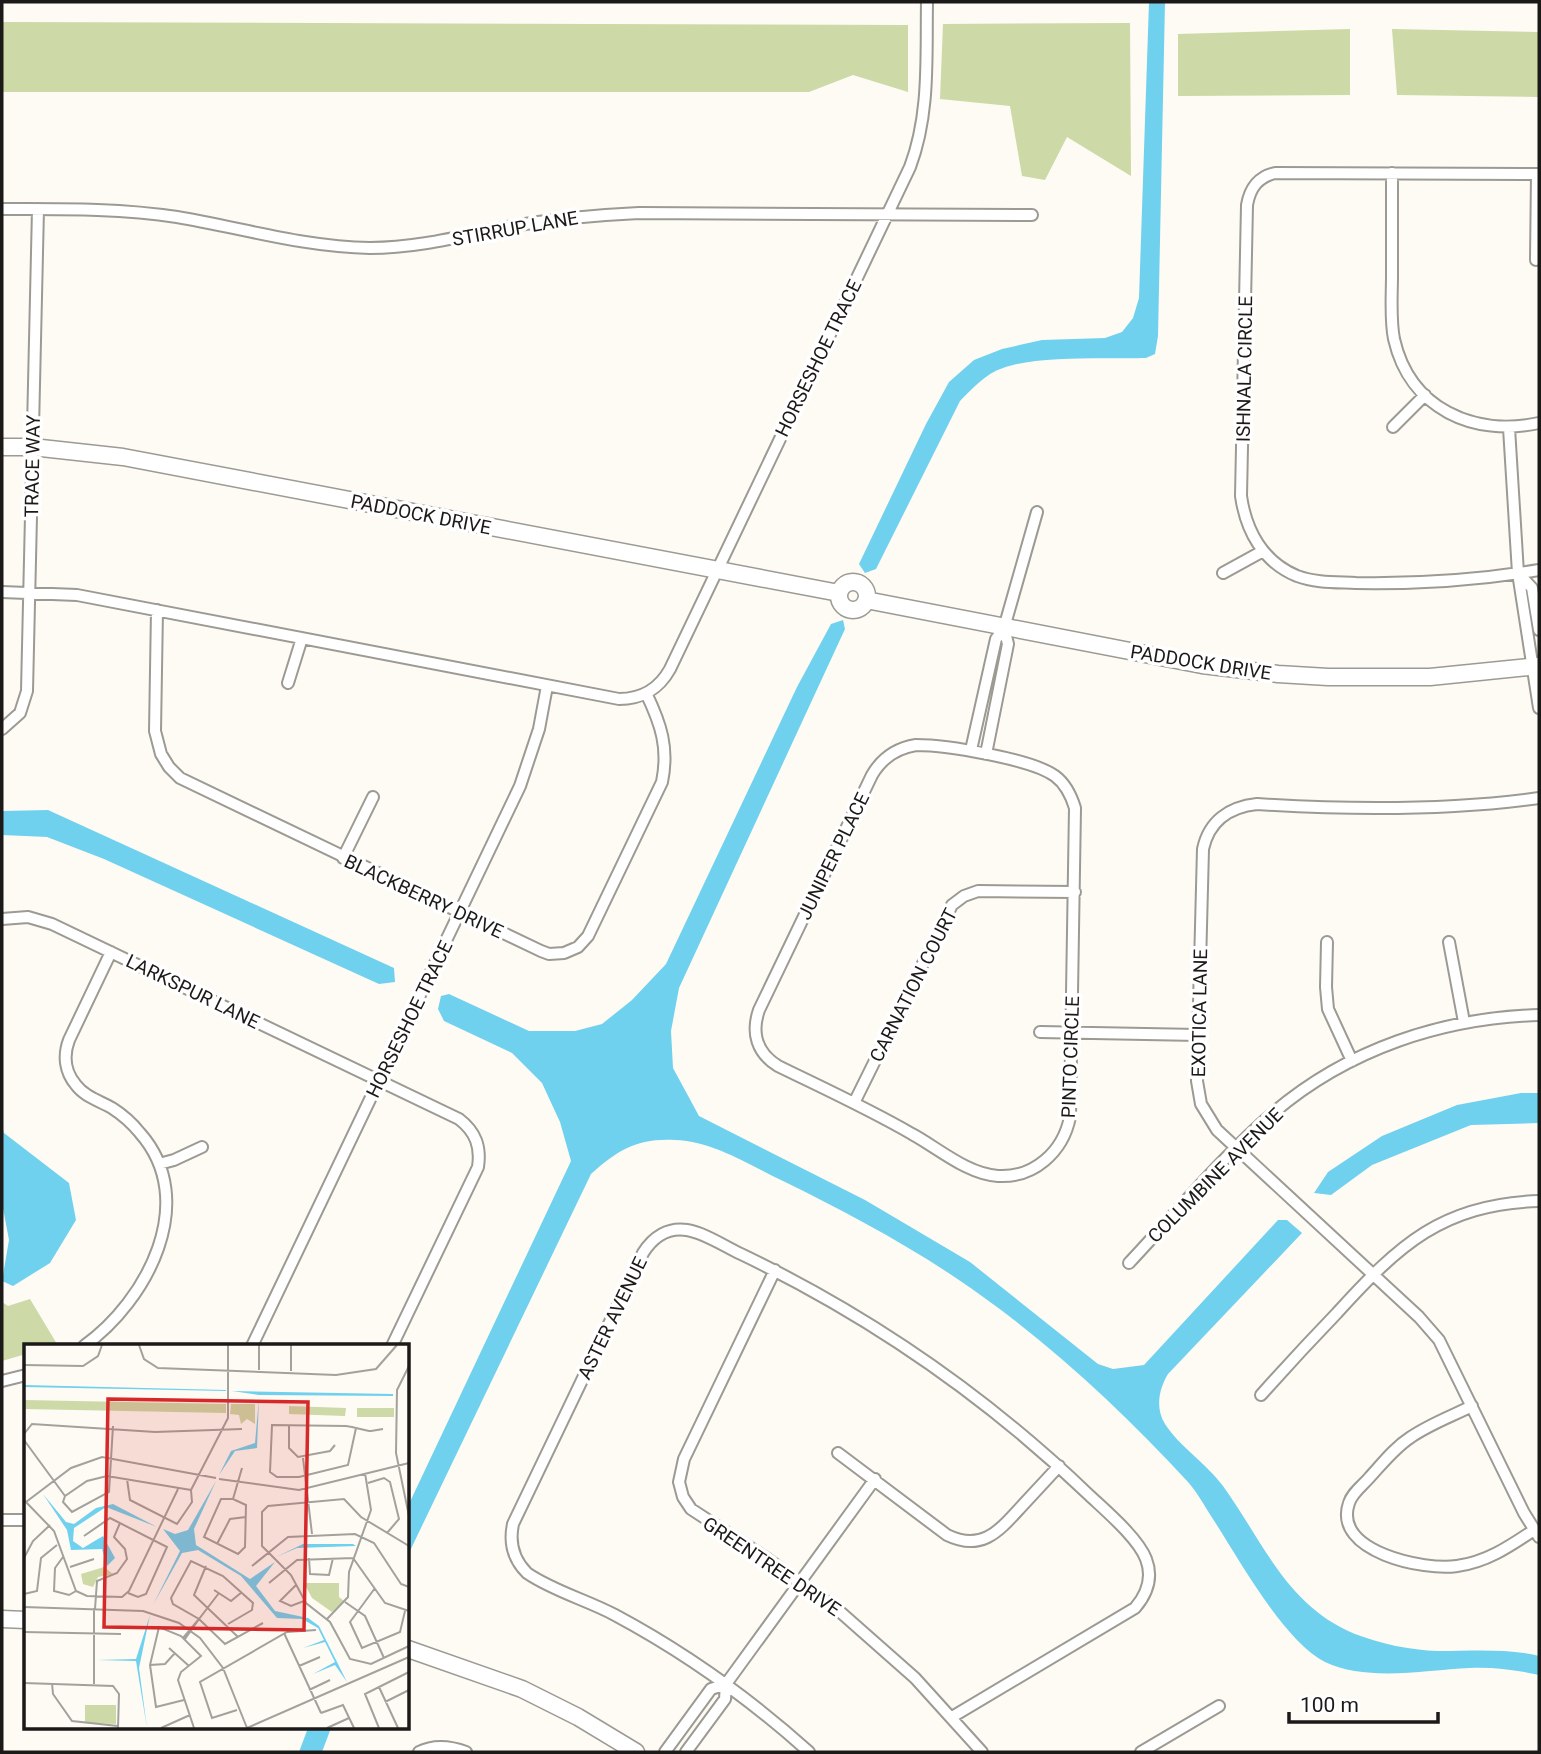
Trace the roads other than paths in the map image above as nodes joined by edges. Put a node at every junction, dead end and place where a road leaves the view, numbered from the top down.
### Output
1 (927, 2) edge
2 (1392, 173) junction
3 (1538, 174) edge
4 (2, 209) edge
5 (38, 209) junction
6 (887, 215) junction
7 (1032, 215) dead end
8 (1536, 260) dead end
9 (1425, 395) junction
10 (1539, 423) edge
11 (1392, 427) dead end
12 (1509, 428) junction
13 (2, 447) edge
14 (32, 447) junction
15 (1037, 512) dead end
16 (1263, 551) junction
17 (1539, 570) edge
18 (717, 571) junction
19 (1223, 573) dead end
20 (1518, 573) junction
21 (29, 591) junction
22 (2, 592) edge
23 (157, 611) junction
24 (1004, 628) junction
25 (1539, 630) edge
26 (302, 638) junction
27 (1536, 666) edge
28 (288, 683) dead end
29 (547, 686) junction
30 (646, 693) junction
31 (1539, 708) edge
32 (2, 729) edge
33 (971, 750) junction
34 (986, 754) junction
35 (373, 797) dead end
36 (1539, 798) edge
37 (344, 858) junction
38 (1075, 892) junction
39 (460, 914) junction
40 (2, 919) edge
41 (1327, 942) dead end
42 (1450, 943) dead end
43 (111, 952) junction
44 (1539, 1015) edge
45 (1464, 1022) junction
46 (1040, 1032) dead end
47 (1072, 1032) junction
48 (1198, 1035) junction
49 (756, 1039) joint
50 (1352, 1061) junction
51 (380, 1081) junction
52 (855, 1103) junction
53 (202, 1147) dead end
54 (1237, 1148) junction
55 (159, 1164) junction
56 (1539, 1200) edge
57 (1129, 1263) dead end
58 (775, 1270) junction
59 (1373, 1274) junction
60 (86, 1344) edge
61 (253, 1344) edge
62 (393, 1344) edge
63 (24, 1376) edge
64 (2, 1381) edge
65 (1261, 1395) dead end
66 (1472, 1406) junction
67 (838, 1453) dead end
68 (1059, 1466) junction
69 (875, 1479) junction
70 (2, 1520) edge
71 (24, 1520) edge
72 (1537, 1533) edge
73 (801, 1581) junction
74 (2, 1619) edge
75 (24, 1620) edge
76 (410, 1650) edge
77 (726, 1684) junction
78 (1219, 1706) dead end
79 (952, 1717) junction
80 (419, 1752) edge
81 (466, 1752) edge
82 (636, 1752) edge
83 (665, 1752) edge
84 (686, 1752) edge
85 (809, 1752) edge
86 (982, 1752) edge
87 (1141, 1752) edge

1 - 6 street, HORSESHOE TRACE
2 - 3 street, ISHNALA CIRCLE
2 - 9 street
2 - 16 street, ISHNALA CIRCLE
3 - 8 street
4 - 5 street, STIRRUP LANE
5 - 6 street, STIRRUP LANE
5 - 14 street, TRACE WAY
6 - 7 street, STIRRUP LANE
6 - 18 street, HORSESHOE TRACE
9 - 11 street
9 - 12 street
10 - 12 street
12 - 20 street
13 - 14 street, PADDOCK DRIVE
14 - 18 street, PADDOCK DRIVE
14 - 21 street, TRACE WAY
15 - 24 street
16 - 19 street
16 - 20 street, ISHNALA CIRCLE
17 - 20 street, ISHNALA CIRCLE
18 - 24 street, PADDOCK DRIVE
18 - 30 street, HORSESHOE TRACE
20 - 25 street
20 - 27 street
21 - 22 street
21 - 23 street
21 - 32 street, TRACE WAY
23 - 26 street
23 - 37 street, BLACKBERRY DRIVE
24 - 27 street, PADDOCK DRIVE
24 - 33 street
24 - 34 street
26 - 28 street
26 - 29 street
27 - 31 street
29 - 30 street
29 - 39 street, HORSESHOE TRACE
30 - 39 street, BLACKBERRY DRIVE
33 - 34 street, PINTO CIRCLE
33 - 49 street, JUNIPER PLACE
34 - 38 street, PINTO CIRCLE
35 - 37 street
36 - 48 street, EXOTICA LANE
37 - 39 street, BLACKBERRY DRIVE
38 - 47 street, PINTO CIRCLE
38 - 52 street, CARNATION COURT
39 - 51 street, HORSESHOE TRACE
40 - 43 street, LARKSPUR LANE
41 - 50 street
42 - 45 street
43 - 51 street, LARKSPUR LANE
43 - 55 street
44 - 45 street, COLUMBINE AVENUE
45 - 50 street, COLUMBINE AVENUE
46 - 47 street
47 - 48 street
47 - 52 street, PINTO CIRCLE
48 - 54 street, EXOTICA LANE
49 - 52 street, PINTO CIRCLE
50 - 54 street, COLUMBINE AVENUE
51 - 61 street, HORSESHOE TRACE
51 - 62 street, LARKSPUR LANE
53 - 55 street
54 - 57 street, COLUMBINE AVENUE
54 - 59 street, EXOTICA LANE
55 - 60 street
56 - 59 street
58 - 68 street, ASTER AVENUE
58 - 73 street, GREENTREE DRIVE
58 - 77 street, ASTER AVENUE
59 - 65 street
59 - 66 street, EXOTICA LANE
63 - 64 street
66 - 72 street, EXOTICA LANE
66 - 72 street
67 - 69 street
68 - 69 street
68 - 79 street, ASTER AVENUE
69 - 73 street
70 - 71 street
73 - 77 street
73 - 79 street, GREENTREE DRIVE
74 - 75 street
76 - 82 street
77 - 83 street
77 - 84 street
77 - 85 street, ASTER AVENUE
78 - 87 street
79 - 86 street, GREENTREE DRIVE
80 - 81 street

